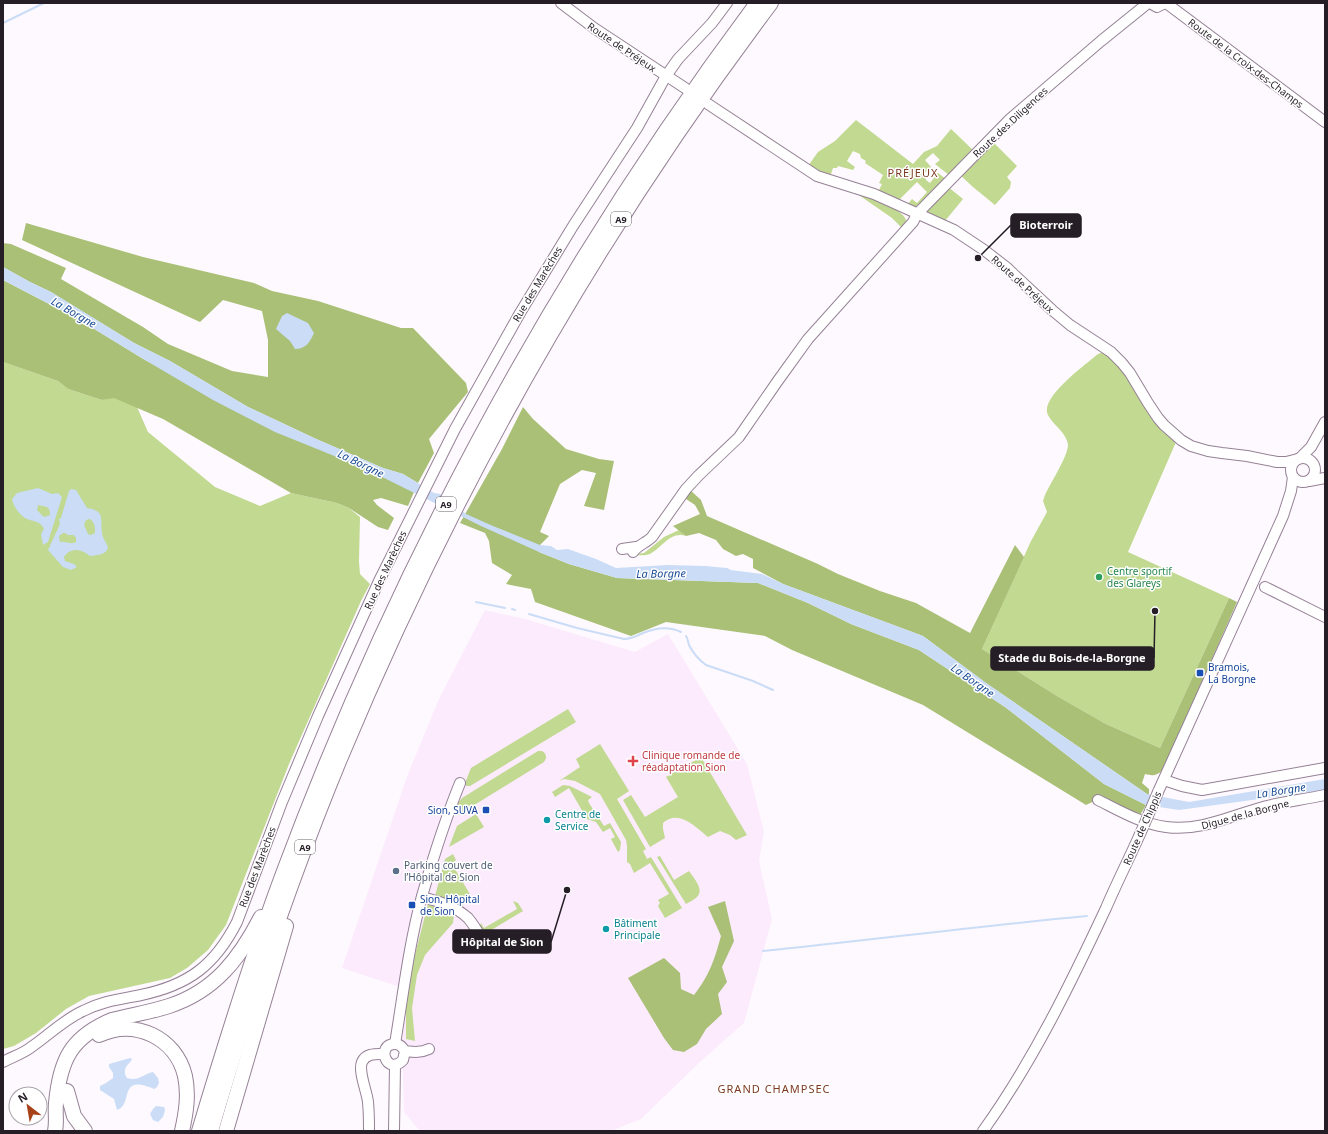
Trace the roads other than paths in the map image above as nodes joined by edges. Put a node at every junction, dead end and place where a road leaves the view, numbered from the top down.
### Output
1 (561, 3) edge
2 (727, 3) edge
3 (757, 3) edge
4 (771, 3) edge
5 (1149, 3) edge
6 (1166, 3) edge
7 (666, 76) junction
8 (685, 88) dead end
9 (708, 104) dead end
10 (1325, 122) edge
11 (917, 214) junction
12 (1325, 423) edge
13 (484, 443) junction
14 (1299, 458) junction
15 (1272, 461) junction
16 (1314, 465) junction
17 (1292, 476) junction
18 (1325, 476) edge
19 (1308, 481) junction
20 (1283, 516) junction
21 (622, 549) dead end
22 (418, 571) junction
23 (1265, 587) dead end
24 (1325, 617) edge
25 (1325, 768) edge
26 (1164, 780) junction
27 (460, 783) dead end
28 (1325, 795) edge
29 (1098, 800) dead end
30 (320, 809) junction
31 (284, 872) junction
32 (422, 897) junction
33 (482, 939) dead end
34 (395, 1044) junction
35 (429, 1049) dead end
36 (405, 1051) junction
37 (384, 1054) junction
38 (3, 1062) edge
39 (395, 1065) junction
40 (67, 1091) junction
41 (56, 1106) junction
42 (46, 1131) edge
43 (55, 1131) edge
44 (66, 1131) edge
45 (85, 1131) edge
46 (182, 1131) edge
47 (200, 1131) edge
48 (211, 1131) edge
49 (226, 1131) edge
50 (369, 1131) edge
51 (394, 1131) edge
52 (983, 1131) edge

1 - 7 street, Route de Préjeux
2 - 7 street, Rue des Marèches
3 - 13 highway, A9
4 - 13 highway, A9
5 - 6 street
5 - 11 street, Route des Diligences
6 - 10 street, Route de la Croix-des-Champs
7 - 8 street, Route de Préjeux
7 - 38 street, Rue des Marèches
9 - 11 street, Route de Préjeux
11 - 15 street, Route de Préjeux
11 - 21 street, Route des Diligences
12 - 14 street, Route de Chippis
12 - 16 street, Route de Chippis
13 - 22 highway, A9
14 - 15 street, Route de Préjeux
14 - 16 street
14 - 17 street, Route de Chippis
15 - 17 street, Route de Préjeux
16 - 18 street
16 - 19 street, Route de Chippis
17 - 19 street
17 - 20 street, Route de Chippis
18 - 19 street
19 - 20 street, Route de Chippis
20 - 26 street, Route de Chippis
22 - 30 highway, A9
22 - 31 highway, A9
23 - 24 street
25 - 26 street
26 - 52 street, Route de Chippis, bridge
27 - 32 street
28 - 29 street, Digue de la Borgne
30 - 48 highway, A9
30 - 49 highway
31 - 41 highway
31 - 47 highway, A9
32 - 33 street
32 - 34 street
34 - 36 street
34 - 37 street
35 - 36 street
36 - 39 street
37 - 39 street
37 - 50 street
39 - 51 street
40 - 44 highway
40 - 45 highway
40 - 46 highway
41 - 42 highway
41 - 43 highway

